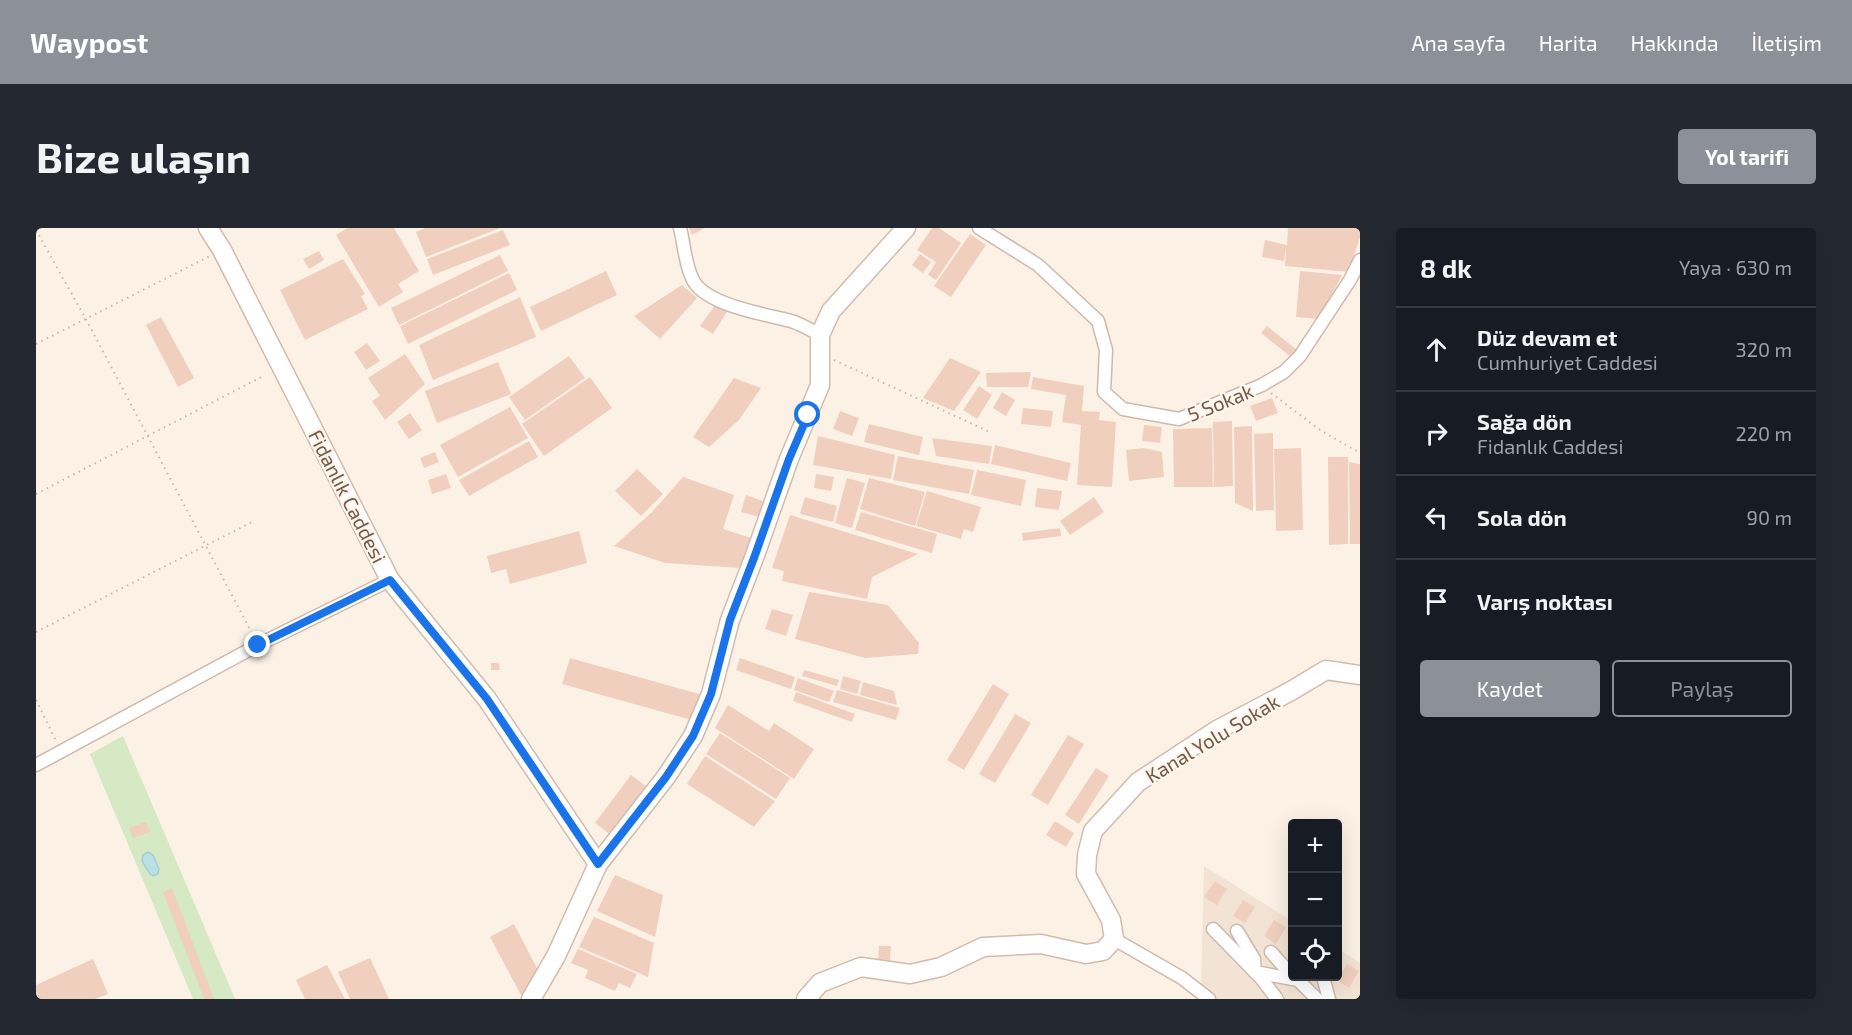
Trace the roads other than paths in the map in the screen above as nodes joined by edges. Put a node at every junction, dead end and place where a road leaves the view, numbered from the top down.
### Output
1 (208, 228) edge
2 (680, 228) edge
3 (906, 228) edge
4 (979, 228) edge
5 (1360, 260) edge
6 (820, 344) junction
7 (390, 580) junction
8 (1360, 675) edge
9 (36, 765) edge
10 (598, 864) junction
11 (1213, 929) dead end
12 (1237, 931) dead end
13 (1114, 939) junction
14 (1271, 952) dead end
15 (1288, 970) edge
16 (1255, 972) junction
17 (1288, 976) edge
18 (1299, 981) edge
19 (1324, 981) edge
20 (531, 999) edge
21 (806, 999) edge
22 (1209, 999) edge
23 (1277, 999) edge
24 (1317, 999) edge
25 (1329, 999) edge

1 - 7 street, Fidanlık Caddesi
2 - 6 street
3 - 6 street
4 - 5 street, 5 Sokak
6 - 10 street
7 - 9 street
7 - 10 street, Fidanlık Caddesi
8 - 13 street, Kanal Yolu Sokak
10 - 20 street
11 - 16 street
12 - 16 street
13 - 21 street
13 - 22 street
14 - 15 street
16 - 17 street
16 - 23 street
18 - 24 street
19 - 25 street

